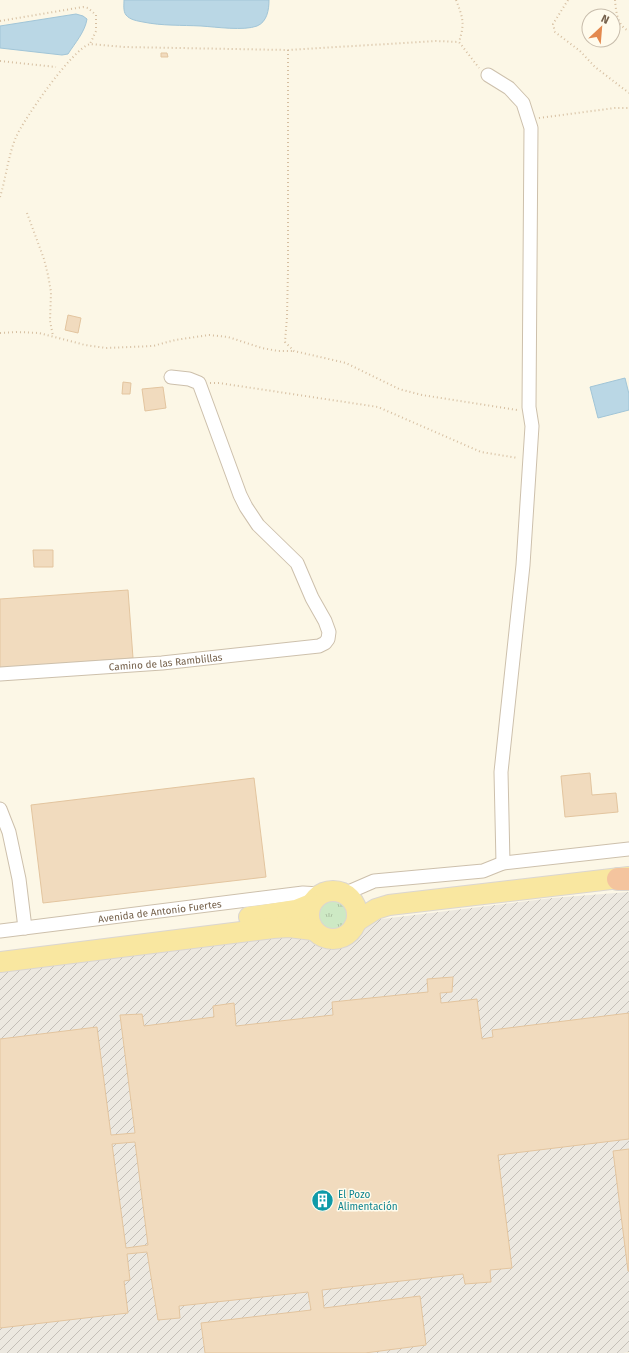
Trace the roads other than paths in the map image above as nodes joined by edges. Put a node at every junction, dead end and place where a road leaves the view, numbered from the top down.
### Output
1 (488, 75) road end
2 (171, 377) dead end
3 (0, 674) edge
4 (0, 809) edge
5 (629, 849) edge
6 (503, 863) junction
7 (625, 878) edge
8 (347, 896) junction
9 (315, 899) junction
10 (389, 905) junction
11 (357, 921) junction
12 (25, 928) junction
13 (313, 930) junction
14 (0, 931) edge
15 (0, 948) edge
16 (0, 962) edge

1 - 6 street
2 - 3 street, Camino de las Ramblillas
4 - 12 street
5 - 6 street
6 - 8 street
7 - 10 main road
8 - 9 main road
8 - 10 main road
8 - 11 main road
9 - 12 street, Avenida de Antonio Fuertes
9 - 13 main road
9 - 15 main road, Avenida de Antonio Fuertes
10 - 11 main road
11 - 13 main road
12 - 14 street, Avenida de Antonio Fuertes
13 - 16 main road

